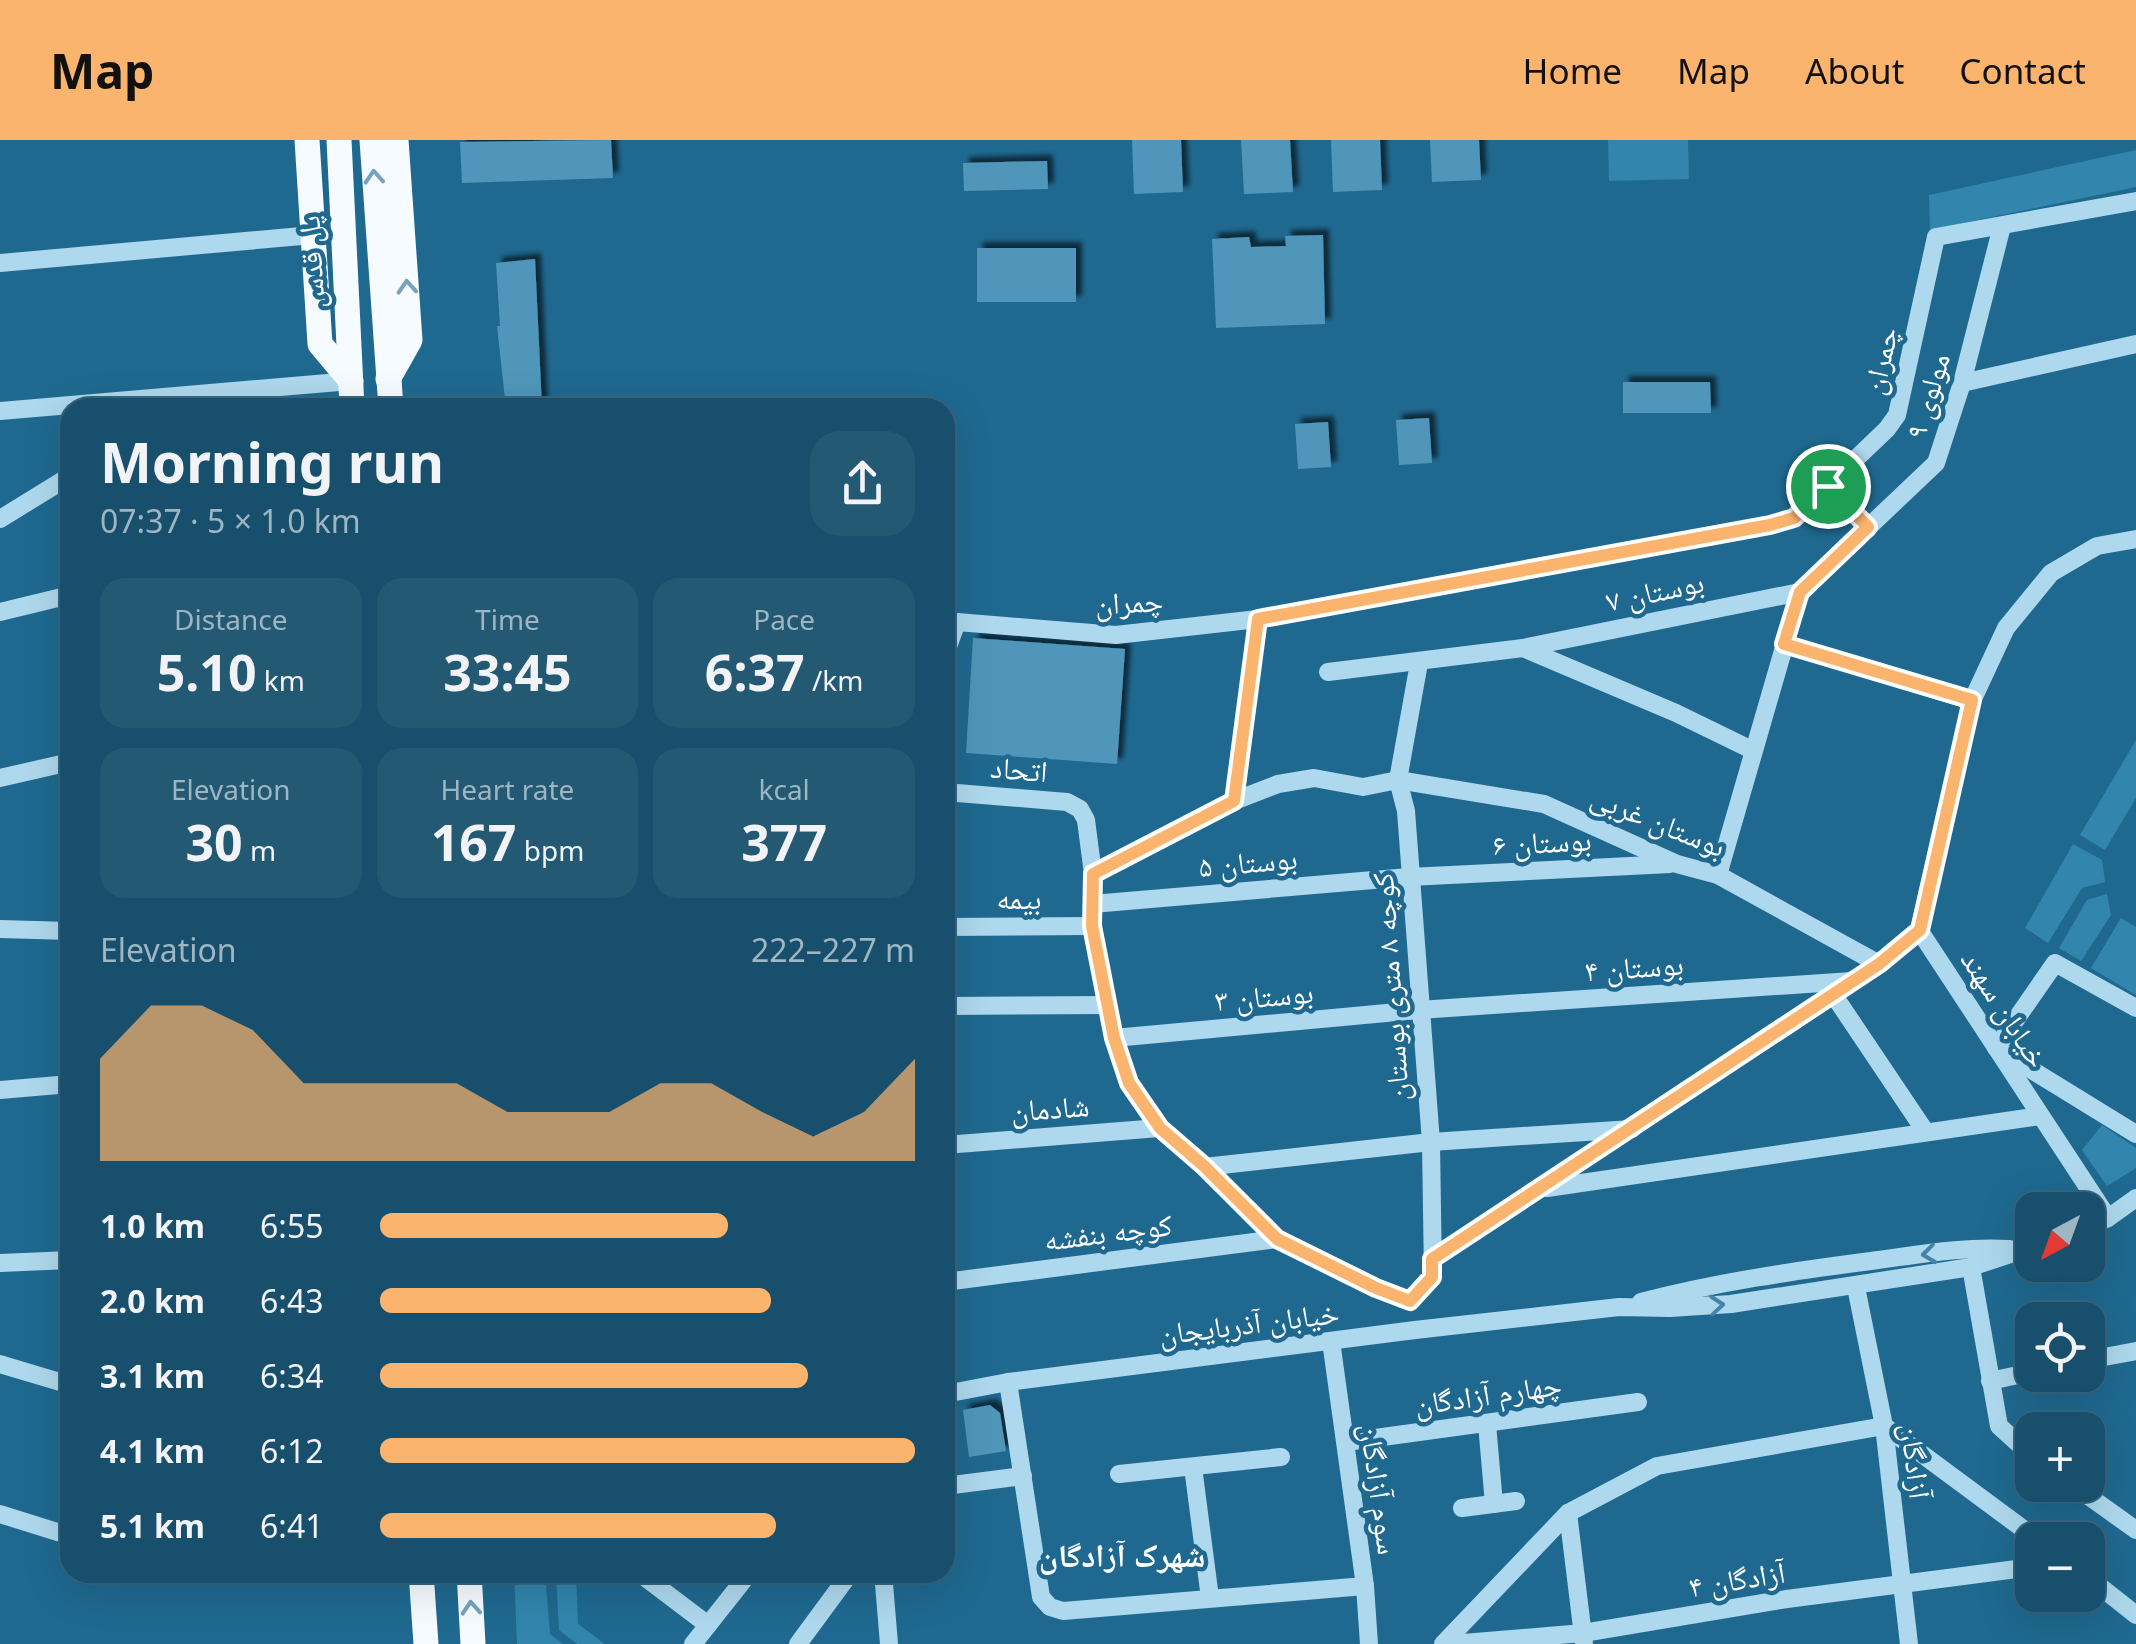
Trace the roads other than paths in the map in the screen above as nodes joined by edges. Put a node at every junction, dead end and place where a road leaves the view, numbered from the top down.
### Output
1 (307, 140) edge
2 (339, 140) edge
3 (372, 140) edge
4 (396, 140) edge
5 (2136, 201) edge
6 (2002, 226) junction
7 (313, 235) junction
8 (0, 263) edge
9 (2136, 344) edge
10 (388, 379) junction
11 (350, 381) junction
12 (1962, 383) junction
13 (198, 396) junction
14 (172, 398) edge
15 (195, 398) edge
16 (351, 398) edge
17 (389, 398) edge
18 (60, 406) edge
19 (0, 411) edge
20 (60, 482) edge
21 (1828, 486) junction
22 (0, 519) edge
23 (1868, 527) junction
24 (2136, 539) edge
25 (1800, 592) junction
26 (60, 597) edge
27 (0, 612) edge
28 (1258, 619) junction
29 (955, 621) edge
30 (1784, 644) junction
31 (1523, 648) junction
32 (1419, 663) junction
33 (1328, 672) dead end
34 (1972, 700) junction
35 (1752, 750) junction
36 (60, 764) edge
37 (0, 778) edge
38 (1398, 780) junction
39 (955, 793) edge
40 (1234, 801) junction
41 (1677, 864) junction
42 (1093, 874) junction
43 (1718, 875) junction
44 (1409, 877) junction
45 (1092, 904) junction
46 (1092, 926) junction
47 (955, 927) edge
48 (0, 929) edge
49 (1920, 930) junction
50 (60, 932) edge
51 (1879, 964) junction
52 (1852, 981) junction
53 (1833, 994) junction
54 (1108, 1005) junction
55 (955, 1006) edge
56 (2136, 1008) edge
57 (1419, 1010) junction
58 (1114, 1038) junction
59 (1996, 1048) junction
60 (60, 1085) edge
61 (0, 1090) edge
62 (2040, 1116) junction
63 (1160, 1128) junction
64 (1632, 1129) junction
65 (1925, 1131) junction
66 (2136, 1134) edge
67 (1431, 1142) junction
68 (955, 1144) edge
69 (1204, 1166) junction
70 (1541, 1189) junction
71 (2136, 1198) edge
72 (2108, 1218) junction
73 (2105, 1219) edge
74 (1277, 1239) junction
75 (2015, 1248) edge
76 (2015, 1253) edge
77 (1432, 1259) junction
78 (60, 1260) edge
79 (0, 1263) edge
80 (1971, 1266) junction
81 (955, 1281) edge
82 (1856, 1287) junction
83 (1410, 1301) junction
84 (1620, 1307) junction
85 (1415, 1330) junction
86 (1330, 1341) junction
87 (2136, 1351) edge
88 (2105, 1357) edge
89 (0, 1364) edge
90 (2015, 1376) edge
91 (60, 1382) edge
92 (1008, 1382) junction
93 (1990, 1382) junction
94 (955, 1392) edge
95 (1638, 1402) dead end
96 (1487, 1424) junction
97 (1884, 1426) junction
98 (2015, 1441) edge
99 (1346, 1442) junction
100 (1281, 1457) dead end
101 (1194, 1467) junction
102 (1120, 1474) dead end
103 (1023, 1476) junction
104 (955, 1485) edge
105 (1516, 1501) dead end
106 (2097, 1502) edge
107 (1494, 1504) junction
108 (1462, 1508) dead end
109 (1568, 1513) junction
110 (0, 1514) edge
111 (2015, 1523) edge
112 (2136, 1530) edge
113 (60, 1533) edge
114 (2015, 1569) edge
115 (423, 1583) edge
116 (470, 1583) edge
117 (653, 1583) edge
118 (741, 1583) edge
119 (843, 1583) edge
120 (884, 1583) edge
121 (1902, 1584) junction
122 (1364, 1586) junction
123 (2105, 1591) edge
124 (1210, 1598) junction
125 (2136, 1615) edge
126 (708, 1625) junction
127 (1584, 1638) edge
128 (426, 1644) edge
129 (473, 1644) edge
130 (693, 1644) edge
131 (798, 1644) edge
132 (889, 1644) edge
133 (1369, 1644) edge
134 (1447, 1644) edge
135 (1909, 1644) edge

1 - 7 main road
2 - 11 main road, پل قدس
10 -> 3 main road
10 -> 4 main road
5 - 6 street, چمران
6 - 12 street, مولوی ۹
6 - 21 street, چمران
7 - 8 street
7 - 11 main road
9 - 12 street
10 - 17 main road
11 - 13 street
11 - 16 main road, پل قدس
12 - 23 street, مولوی ۹
13 - 14 street
13 - 15 street
18 - 19 street
20 - 22 street
21 - 23 street
21 - 28 street, چمران
23 - 25 street, مولوی ۹
24 - 34 street
25 - 30 street, مولوی ۹
25 - 31 street, بوستان ۷
26 - 27 street
28 - 29 street, چمران
28 - 40 street
30 - 34 street
30 - 35 street, مولوی ۹
31 - 32 street, بوستان ۷
31 - 35 street, بوستان ۷
32 - 33 street, بوستان ۷
32 - 38 street, کوچه ۸ متری بوستان
34 - 49 street
35 - 43 street, مولوی ۹
36 - 37 street
38 - 40 street, بوستان غربی
38 - 41 street, بوستان غربی
38 - 44 street, کوچه ۸ متری بوستان
39 - 42 street, اتحاد
40 - 42 street, بوستان غربی
41 - 43 street, بوستان غربی
41 - 44 street, بوستان ۶
42 - 45 street, اتحاد
43 - 51 street, بوستان غربی
44 - 45 street, بوستان ۵
44 - 57 street, کوچه ۸ متری بوستان
45 - 46 street, اتحاد
46 - 47 street, بیمه
46 - 54 street, اتحاد
48 - 50 street
49 - 51 street
49 - 59 street, خیابان سهند
51 - 52 street
52 - 53 street
52 - 57 street, بوستان ۴
53 - 64 street
53 - 65 street
54 - 55 street
54 - 58 street, اتحاد
56 - 59 street
57 - 58 street, بوستان ۳
57 - 67 street, کوچه ۸ متری بوستان
58 - 63 street, اتحاد
59 - 62 street, خیابان سهند
59 - 66 street
60 - 61 street
62 - 65 street
62 - 72 street, خیابان سهند
63 - 68 street, شادمان
63 - 69 street, اتحاد
64 - 67 street
64 - 70 street
65 - 70 street
67 - 69 street
67 - 77 street, کوچه ۸ متری بوستان
69 - 74 street, اتحاد
70 - 77 street
71 - 72 street
72 - 73 street
74 - 81 street, کوچه بنفشه
74 - 83 street, اتحاد
75 -> 84 street, خیابان آذربایجان
76 - 80 street, خیابان آذربایجان
77 - 83 street, کوچه ۸ متری بوستان
78 - 79 street
80 - 82 street, خیابان آذربایجان
80 - 93 street
84 -> 82 street, خیابان آذربایجان
82 - 97 street, آزادگان
83 - 85 street
84 - 85 street, خیابان آذربایجان
85 - 86 street, خیابان آذربایجان
86 - 92 street, خیابان آذربایجان
86 - 99 street, سوم آزادگان
87 - 88 street
89 - 91 street
90 - 93 street
92 - 94 street, خیابان آذربایجان
92 - 103 street
93 - 98 street
95 - 96 street, چهارم آزادگان
96 - 99 street, چهارم آزادگان
96 - 107 street
97 - 109 street
97 - 111 street
97 - 121 street, آزادگان
99 - 122 street, سوم آزادگان
100 - 101 street
101 - 102 street
101 - 124 street
103 - 104 street
103 - 124 street
105 - 107 street
106 - 112 street
107 - 108 street
109 - 127 street
109 - 134 street
110 - 113 street
114 - 121 street, آزادگان ۴
115 - 128 main road
129 -> 116 main road
117 - 126 street
118 - 126 street
119 - 131 street
120 - 132 street
121 - 127 street, آزادگان ۴
121 - 135 street, آزادگان
122 - 124 street
122 - 133 street, سوم آزادگان
123 - 125 street
126 - 130 street
127 - 134 street, آزادگان ۴

